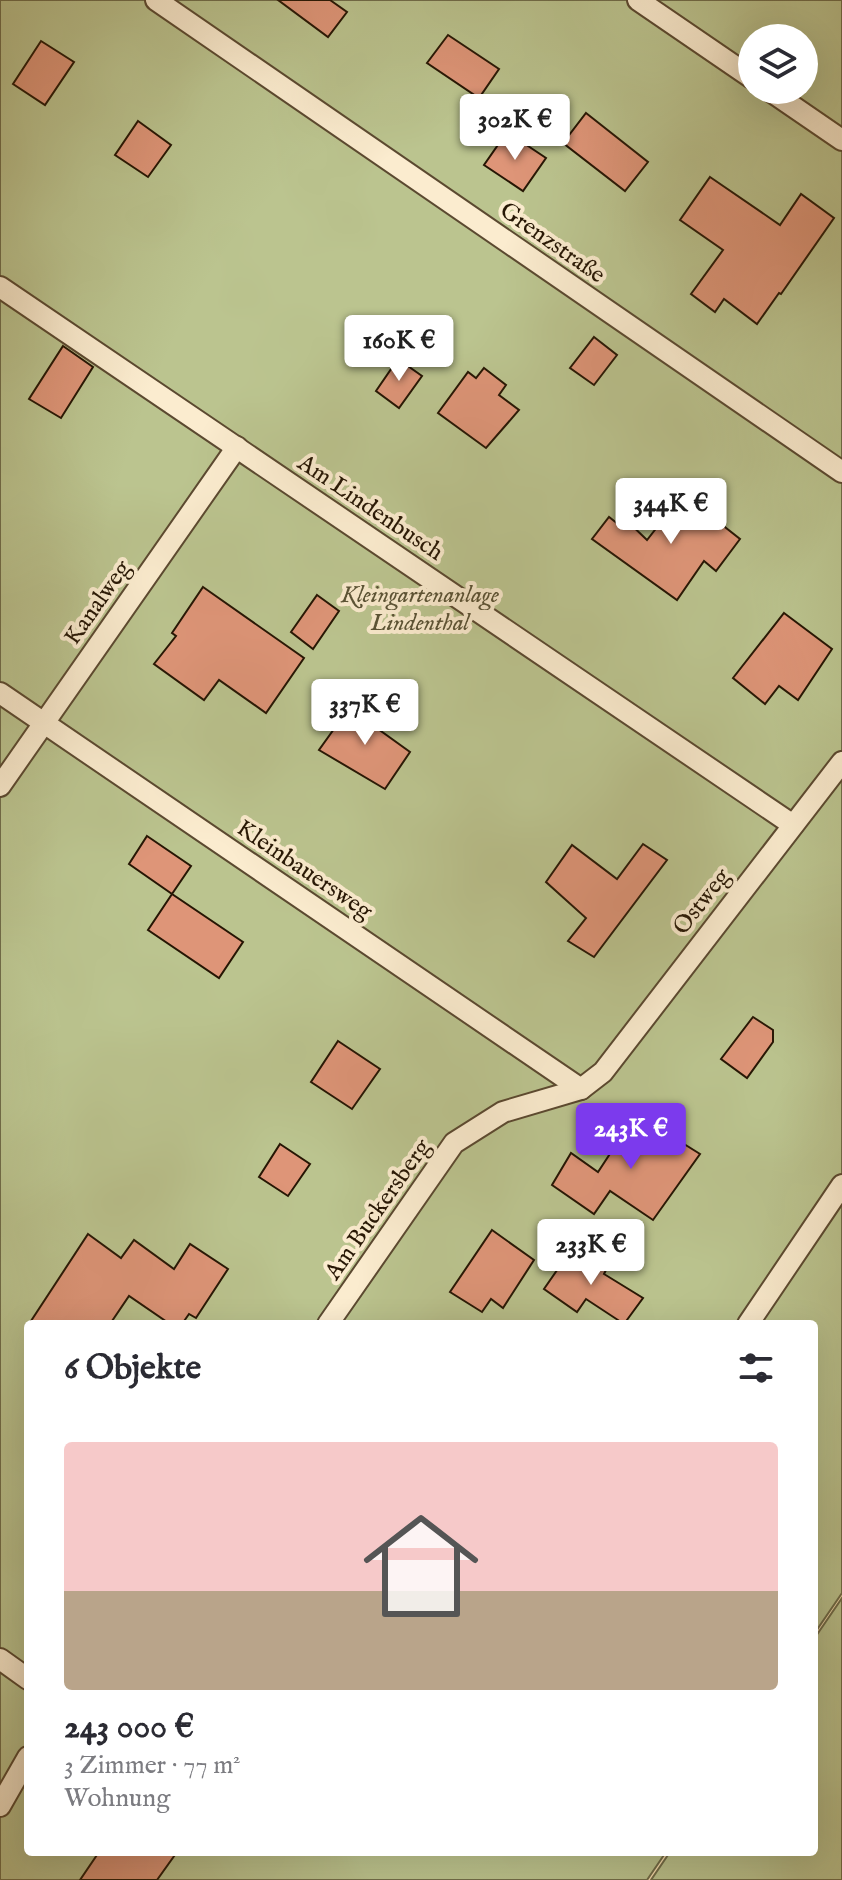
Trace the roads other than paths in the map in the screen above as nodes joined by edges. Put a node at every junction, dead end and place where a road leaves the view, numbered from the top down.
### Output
1 (156, 0) edge
2 (638, 0) edge
3 (738, 68) edge
4 (789, 104) edge
5 (842, 140) edge
6 (0, 287) edge
7 (237, 447) junction
8 (842, 472) edge
9 (0, 693) edge
10 (44, 723) junction
11 (842, 762) edge
12 (0, 786) edge
13 (793, 825) junction
14 (603, 1072) joint
15 (581, 1089) junction
16 (842, 1185) edge
17 (331, 1320) edge
18 (751, 1320) edge
19 (0, 1659) edge
20 (24, 1676) edge
21 (24, 1764) edge
22 (0, 1806) edge

1 - 8 lane, Grenzstraße
2 - 3 lane
4 - 5 lane
6 - 7 lane, Am Lindenbusch
7 - 10 lane, Kanalweg
7 - 13 lane, Am Lindenbusch
9 - 10 lane, Kleinbauersweg
10 - 12 lane, Kanalweg
10 - 15 lane, Kleinbauersweg
11 - 13 lane, Ostweg
13 - 14 lane, Ostweg
14 - 15 lane, Am Buckersberg
15 - 17 lane, Am Buckersberg
16 - 18 lane
19 - 20 lane
21 - 22 lane

